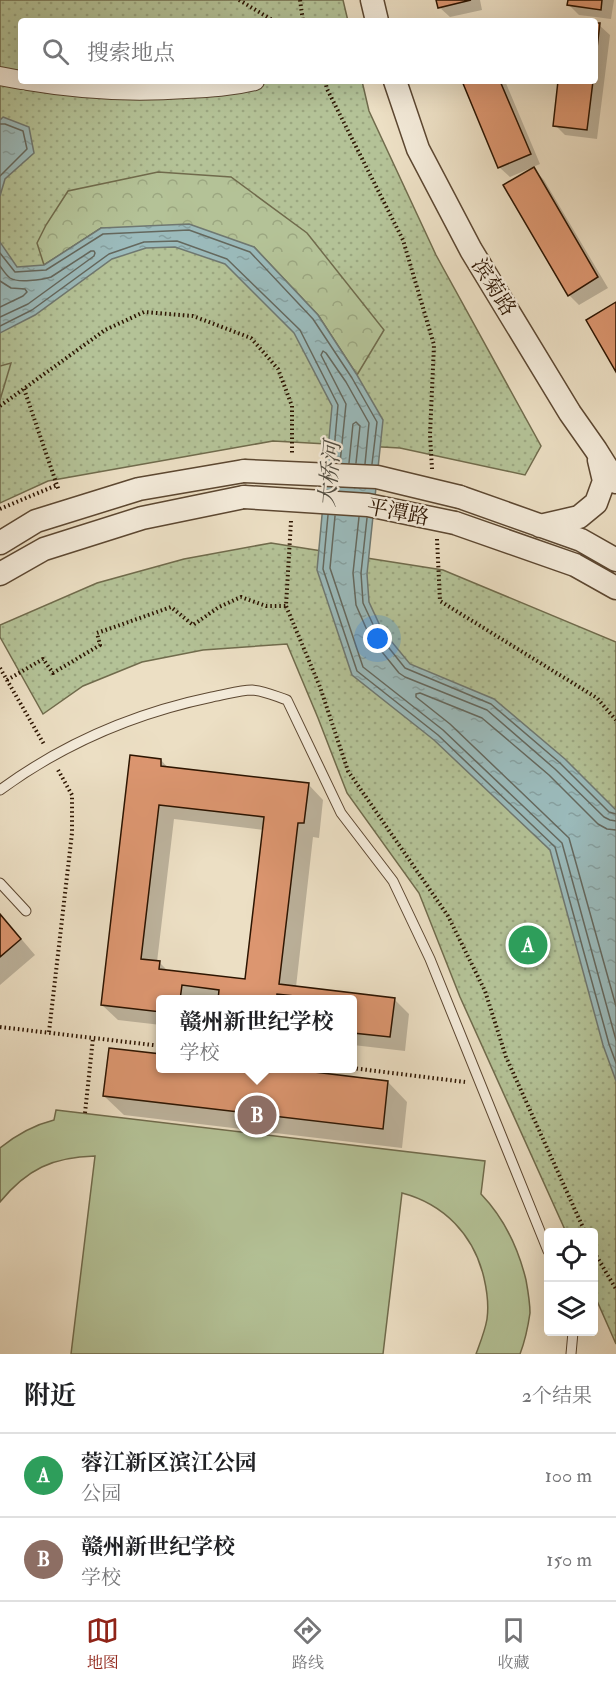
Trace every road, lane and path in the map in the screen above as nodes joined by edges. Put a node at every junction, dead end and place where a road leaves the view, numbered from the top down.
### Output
1 (239, 0) edge
2 (300, 0) edge
3 (372, 0) edge
4 (269, 18) edge
5 (303, 18) edge
6 (376, 18) edge
7 (0, 76) edge
8 (18, 79) edge
9 (44, 84) edge
10 (241, 84) edge
11 (326, 84) edge
12 (396, 84) edge
13 (24, 389) junction
14 (0, 406) edge
15 (596, 450) junction
16 (291, 463) dead end
17 (432, 471) dead end
18 (616, 482) edge
19 (57, 485) junction
20 (0, 509) edge
21 (68, 511) junction
22 (291, 521) dead end
23 (540, 526) junction
24 (446, 527) junction
25 (0, 543) edge
26 (616, 560) edge
27 (0, 574) edge
28 (616, 588) edge
29 (286, 606) junction
30 (0, 668) edge
31 (7, 680) junction
32 (616, 720) edge
33 (52, 757) junction
34 (0, 790) edge
35 (0, 883) edge
36 (26, 911) dead end
37 (0, 1027) edge
38 (49, 1032) junction
39 (93, 1038) junction
40 (156, 1045) edge
41 (357, 1069) edge
42 (481, 1084) junction
43 (85, 1113) dead end
44 (583, 1228) edge
45 (544, 1239) edge
46 (598, 1259) edge
47 (616, 1288) edge
48 (573, 1336) edge
49 (571, 1354) edge

1 - 4 path
2 - 5 path
3 - 6 street
7 - 8 street
9 - 10 street
11 - 17 path
12 - 15 street, 滨菊路
13 - 14 path
13 - 16 path
13 - 19 path
15 - 18 street, 滨菊路
15 - 23 street
19 - 20 path
19 - 21 path
21 - 23 street, 平潭路, bridge
21 - 25 street, 平潭路
22 - 29 path
23 - 26 street, 平潭路
24 - 27 street, 平潭路, bridge
24 - 28 street, 平潭路
24 - 32 path
29 - 31 path
29 - 44 path
30 - 31 path
31 - 33 path
33 - 34 lane
33 - 38 path
33 - 42 lane
35 - 36 lane
37 - 38 path
38 - 39 path
39 - 40 path
39 - 43 path
41 - 42 path
42 - 45 lane
46 - 47 path
48 - 49 lane

